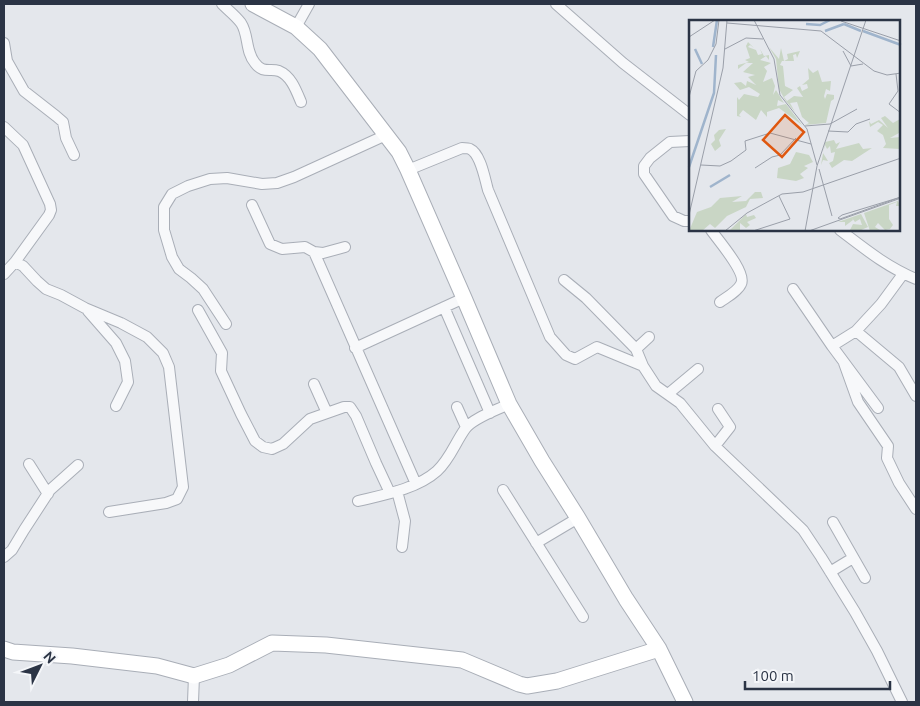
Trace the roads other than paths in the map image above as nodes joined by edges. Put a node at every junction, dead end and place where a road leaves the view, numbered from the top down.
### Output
1 (222, 4) edge
2 (253, 4) edge
3 (309, 4) edge
4 (556, 4) edge
5 (296, 27) junction
6 (4, 43) edge
7 (301, 102) dead end
8 (689, 113) edge
9 (4, 127) edge
10 (386, 134) junction
11 (689, 141) edge
12 (74, 155) dead end
13 (408, 170) junction
14 (252, 204) dead end
15 (689, 221) edge
16 (712, 231) edge
17 (841, 231) edge
18 (345, 247) dead end
19 (314, 252) junction
20 (15, 262) junction
21 (4, 274) edge
22 (903, 274) junction
23 (916, 279) edge
24 (564, 280) dead end
25 (793, 289) dead end
26 (464, 298) junction
27 (720, 302) dead end
28 (444, 307) junction
29 (85, 308) junction
30 (198, 310) dead end
31 (226, 324) dead end
32 (856, 330) junction
33 (648, 337) dead end
34 (832, 346) junction
35 (355, 348) junction
36 (636, 349) junction
37 (844, 363) junction
38 (643, 366) junction
39 (698, 369) dead end
40 (314, 384) dead end
41 (668, 394) junction
42 (916, 396) edge
43 (509, 404) junction
44 (116, 406) dead end
45 (457, 407) dead end
46 (878, 408) dead end
47 (718, 409) dead end
48 (327, 413) junction
49 (490, 413) junction
50 (466, 427) junction
51 (715, 446) junction
52 (29, 464) dead end
53 (78, 465) dead end
54 (416, 484) junction
55 (503, 490) dead end
56 (393, 492) junction
57 (48, 494) junction
58 (358, 501) dead end
59 (916, 509) edge
60 (109, 512) dead end
61 (578, 518) junction
62 (832, 522) dead end
63 (536, 543) junction
64 (402, 547) dead end
65 (4, 557) edge
66 (853, 558) junction
67 (830, 572) junction
68 (865, 578) dead end
69 (583, 617) dead end
70 (4, 649) edge
71 (658, 649) junction
72 (194, 676) junction
73 (193, 702) edge
74 (685, 702) edge
75 (902, 702) edge

1 - 7 street
2 - 5 street
3 - 5 street
4 - 8 street
5 - 10 street
6 - 12 street
9 - 20 street
10 - 13 street
10 - 31 street
11 - 15 street
13 - 26 street
13 - 38 street
14 - 19 street
16 - 27 street
17 - 22 street
18 - 19 street
19 - 35 street
20 - 21 street
20 - 29 street
22 - 23 street
22 - 32 street
24 - 36 street
25 - 34 street
26 - 28 street
26 - 43 street
28 - 35 street
28 - 49 street
29 - 44 street
29 - 60 street
30 - 48 street
32 - 34 street
32 - 42 street
33 - 36 street
34 - 37 street
35 - 54 street
36 - 38 street
37 - 46 street
37 - 59 street
38 - 41 street
39 - 41 street
40 - 48 street
41 - 51 street
43 - 49 street
43 - 61 street
45 - 50 street
47 - 51 street
48 - 56 street
49 - 50 street
50 - 54 street
51 - 67 street
52 - 57 street
53 - 57 street
54 - 56 street
55 - 63 street
56 - 58 street
56 - 64 street
57 - 65 street
61 - 63 street
61 - 71 street
62 - 66 street
63 - 69 street
66 - 67 street
66 - 68 street
67 - 75 street
70 - 72 street
71 - 72 street
71 - 74 street
72 - 73 street

